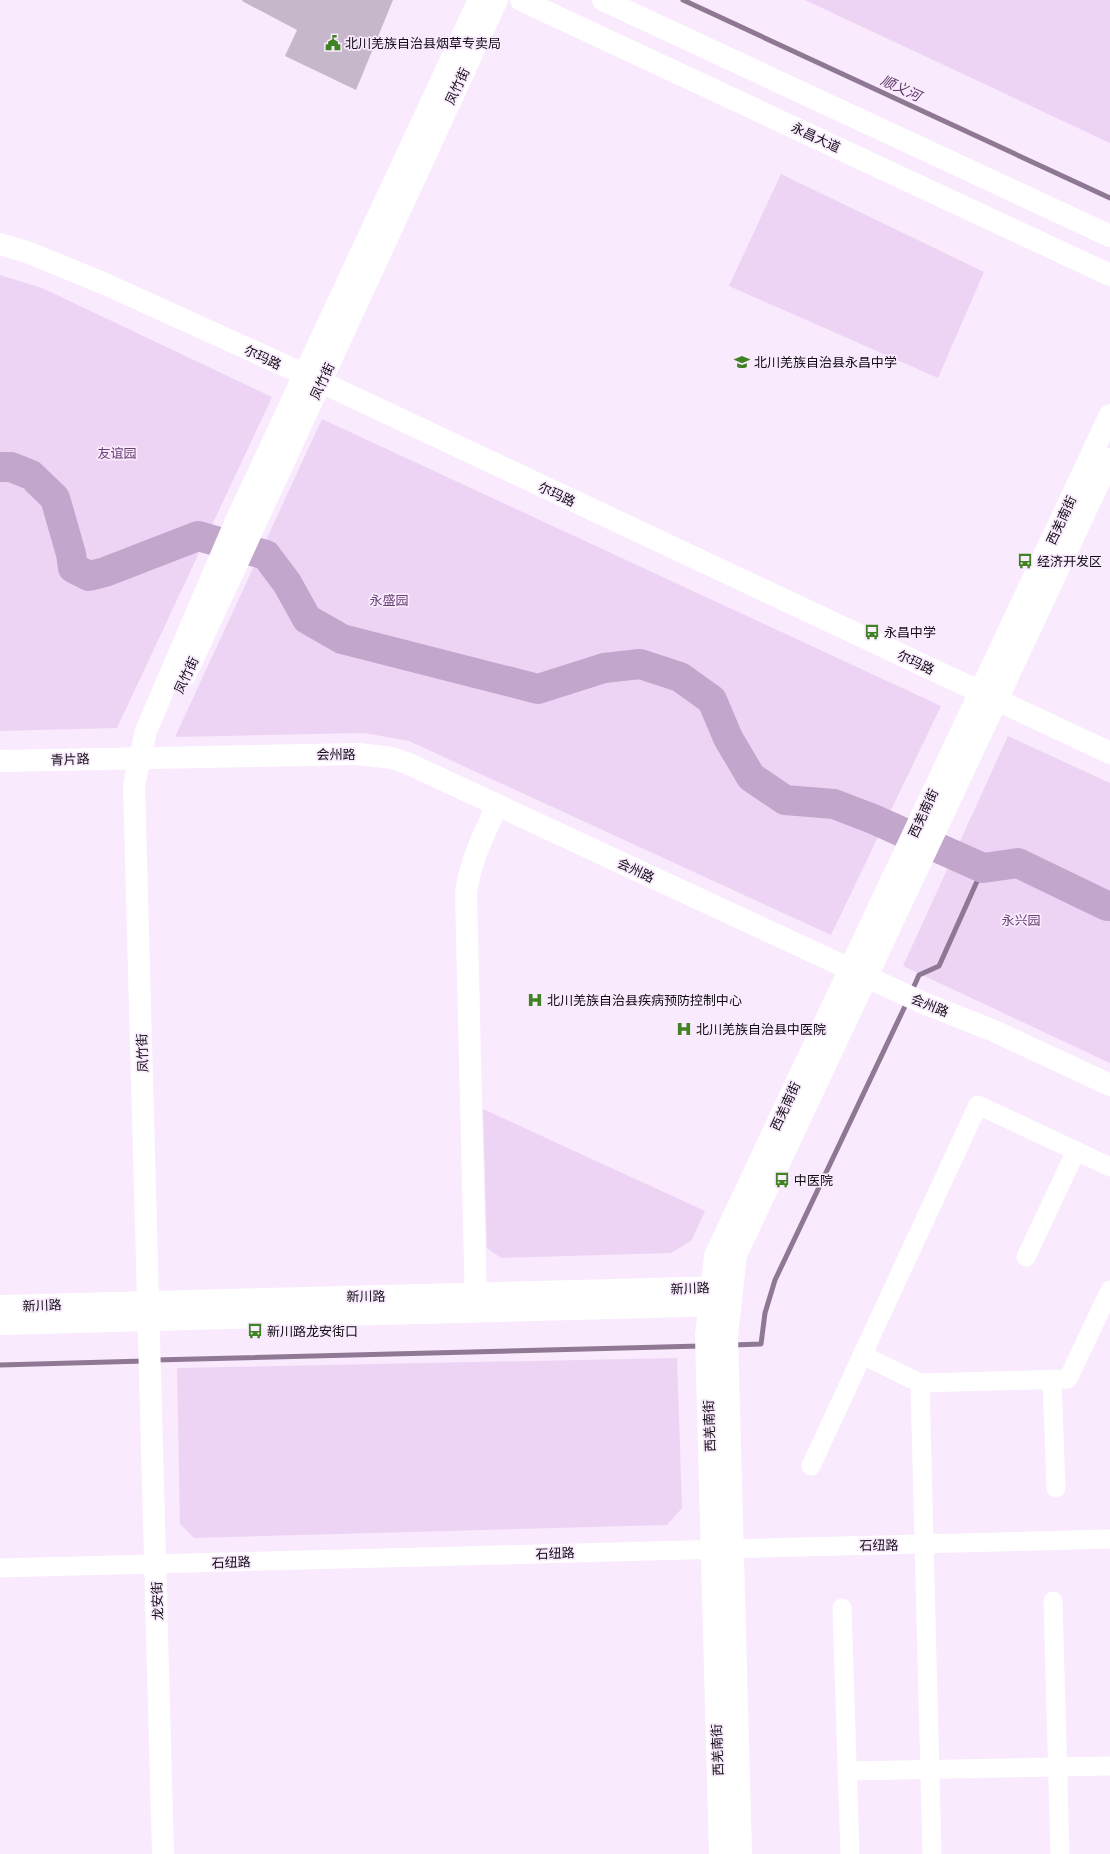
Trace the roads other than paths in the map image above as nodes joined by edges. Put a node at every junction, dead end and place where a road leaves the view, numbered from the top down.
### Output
1 (479, 0) edge
2 (497, 0) edge
3 (521, 0) edge
4 (603, 0) edge
5 (1110, 236) edge
6 (0, 244) edge
7 (1110, 275) edge
8 (312, 379) junction
9 (1110, 414) edge
10 (1110, 459) edge
11 (988, 696) junction
12 (1110, 753) edge
13 (140, 757) junction
14 (0, 761) edge
15 (497, 806) junction
16 (858, 973) junction
17 (1110, 1085) edge
18 (1076, 1151) junction
19 (1110, 1167) edge
20 (1026, 1257) dead end
21 (1110, 1290) edge
22 (721, 1296) junction
23 (476, 1302) junction
24 (0, 1306) edge
25 (148, 1311) junction
26 (0, 1324) edge
27 (862, 1355) junction
28 (150, 1358) joint
29 (1052, 1380) junction
30 (920, 1383) junction
31 (811, 1466) dead end
32 (1056, 1488) dead end
33 (1110, 1539) edge
34 (924, 1544) junction
35 (722, 1549) junction
36 (156, 1564) junction
37 (0, 1568) edge
38 (1053, 1600) dead end
39 (842, 1608) dead end
40 (1110, 1766) edge
41 (1058, 1767) junction
42 (930, 1769) junction
43 (847, 1771) junction
44 (164, 1854) edge
45 (720, 1854) edge
46 (741, 1854) edge
47 (850, 1854) edge
48 (932, 1854) edge
49 (1060, 1854) edge

1 - 8 street, 凤竹街
2 - 8 street, 凤竹街
3 - 7 street, 永昌大道
4 - 5 street
6 - 8 street, 尔玛路
8 - 11 street, 尔玛路
8 - 13 street, 凤竹街
9 - 11 street, 西羌南街
10 - 11 street, 西羌南街
11 - 12 street, 尔玛路
11 - 16 street, 西羌南街
13 - 14 street, 青片路
13 - 15 street, 会州路
13 - 25 street, 凤竹街
15 - 16 street, 会州路
15 - 23 street
16 - 17 street, 会州路
16 - 22 street, 西羌南街
18 - 19 street
18 - 20 street
18 - 27 street
21 - 29 street
22 - 23 street, 新川路
22 - 35 street, 西羌南街
23 - 25 street, 新川路
24 - 25 street, 新川路
25 - 26 street, 新川路
25 - 28 street, 凤竹街
27 - 30 street
27 - 31 street
28 - 36 street, 龙安街
29 - 30 street
29 - 32 street
30 - 34 street
33 - 34 street, 石纽路
34 - 35 street, 石纽路
34 - 42 street
35 - 36 street, 石纽路
35 - 45 street, 西羌南街
35 - 46 street, 西羌南街
36 - 37 street, 石纽路
36 - 44 street, 龙安街
38 - 41 street
39 - 43 street
40 - 41 street
41 - 42 street
41 - 49 street
42 - 43 street
42 - 48 street
43 - 47 street

